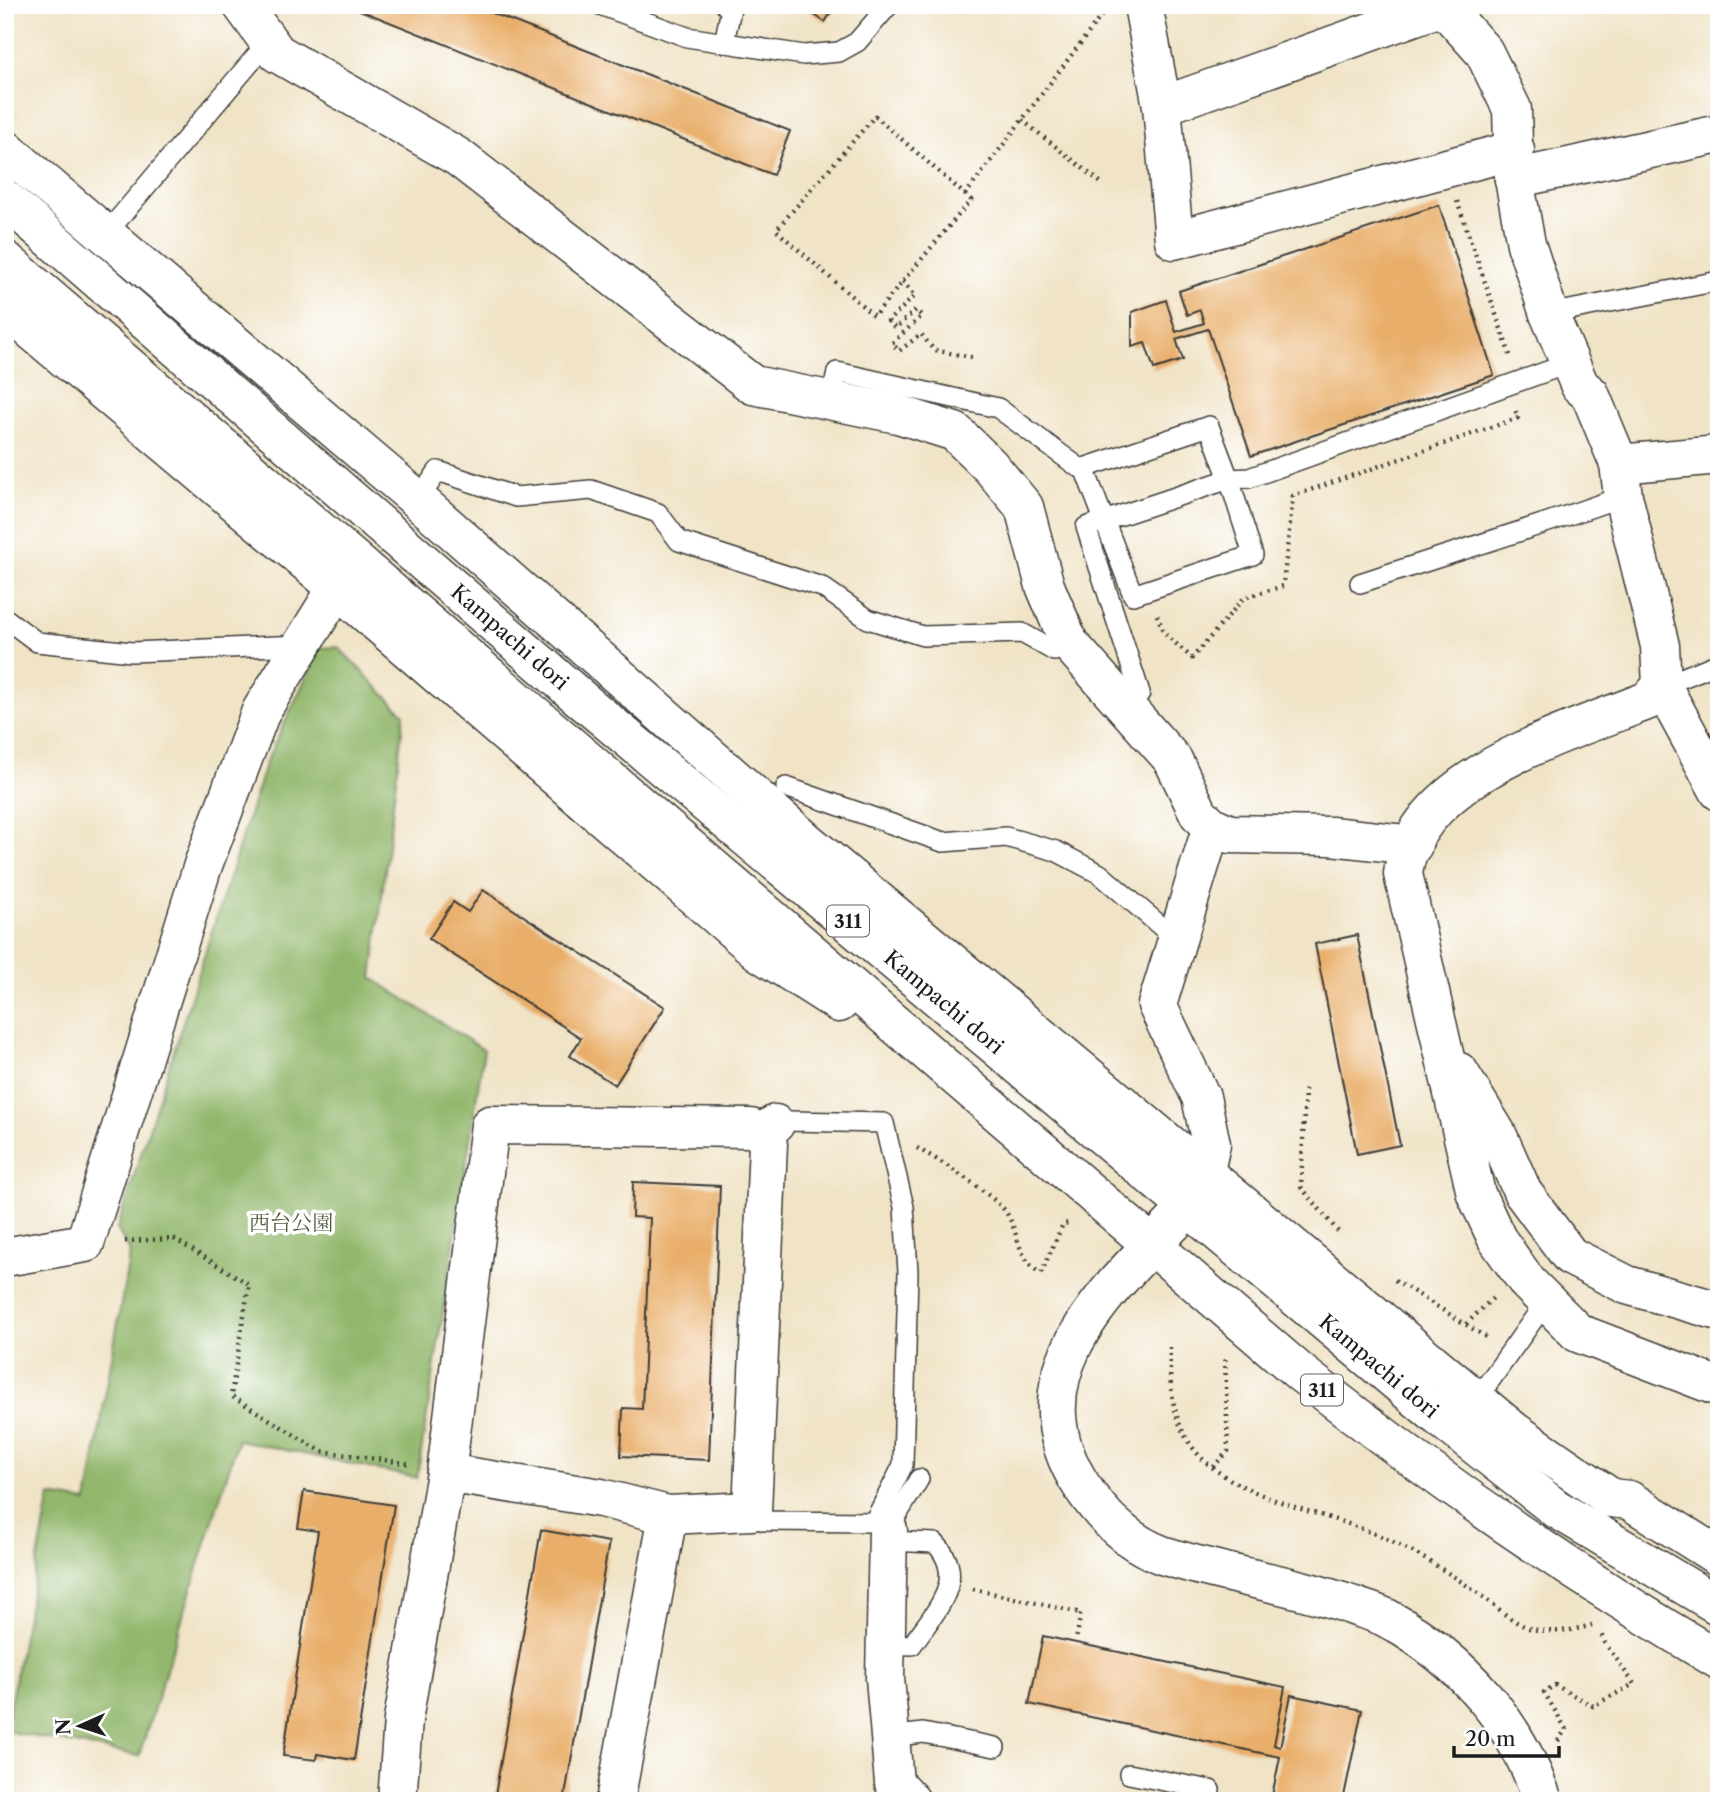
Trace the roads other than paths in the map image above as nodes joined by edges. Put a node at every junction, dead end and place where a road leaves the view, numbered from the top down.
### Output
1 (600, 5) edge
2 (725, 5) edge
3 (889, 5) edge
4 (1143, 5) edge
5 (1442, 6) edge
6 (246, 7) edge
7 (267, 43) junction
8 (724, 43) junction
9 (1162, 106) junction
10 (1719, 134) edge
11 (5, 149) edge
12 (1514, 164) junction
13 (5, 199) edge
14 (105, 235) junction
15 (5, 260) edge
16 (1719, 281) edge
17 (5, 308) edge
18 (1549, 314) junction
19 (1570, 363) junction
20 (831, 401) junction
21 (1719, 455) edge
22 (1084, 468) junction
23 (1228, 479) junction
24 (1621, 480) junction
25 (410, 509) junction
26 (1102, 519) junction
27 (1360, 583) dead end
28 (337, 587) junction
29 (5, 618) edge
30 (1069, 643) junction
31 (301, 645) junction
32 (1719, 663) edge
33 (1662, 686) junction
34 (1127, 709) junction
35 (786, 787) dead end
36 (1719, 791) edge
37 (1212, 826) junction
38 (1413, 845) junction
39 (1178, 941) junction
40 (1445, 1049) junction
41 (955, 1078) junction
42 (768, 1128) junction
43 (1205, 1171) junction
44 (1189, 1206) junction
45 (1152, 1245) junction
46 (5, 1257) edge
47 (1545, 1303) junction
48 (1719, 1311) edge
49 (1719, 1387) edge
50 (1477, 1399) junction
51 (434, 1470) junction
52 (919, 1479) dead end
53 (752, 1511) junction
54 (668, 1515) junction
55 (884, 1531) junction
56 (1719, 1557) edge
57 (1719, 1606) edge
58 (885, 1644) junction
59 (1719, 1660) edge
60 (890, 1737) junction
61 (995, 1747) dead end
62 (1129, 1774) dead end
63 (901, 1798) edge
64 (397, 1801) edge
65 (615, 1801) edge
66 (1208, 1801) edge
67 (1543, 1801) edge

1 - 8 lane
2 - 8 lane
3 - 8 lane
4 - 9 street
5 - 9 street
5 - 12 street
6 - 7 street
7 - 14 lane
7 - 20 street
9 - 12 street
10 - 12 street
11 - 14 street
12 - 18 street
13 - 44 street, Kampachi dori / 311
14 - 25 street
15 - 41 street, Kampachi dori / 311
16 - 18 lane
17 - 28 street
18 - 19 street
19 - 23 lane
19 - 24 street
20 - 22 lane
20 - 30 street
21 - 24 street
22 - 23 lane
22 - 26 lane
23 - 26 lane
23 - 26 lane
24 - 27 lane
24 - 33 street
25 - 30 lane
25 - 43 street
26 - 34 lane
28 - 31 street
28 - 41 street
29 - 31 lane
30 - 34 street
31 - 46 street
32 - 33 lane
33 - 36 street
33 - 38 street
34 - 37 street
35 - 39 lane
37 - 38 street
37 - 39 street
38 - 40 street
39 - 43 street
40 - 47 street
40 - 48 street
41 - 45 street, Kampachi dori / 311
42 - 51 street
42 - 53 street
42 - 55 lane
43 - 50 street
44 - 45 street
44 - 57 street, Kampachi dori / 311
45 - 59 street, Kampachi dori / 311
45 - 67 street
47 - 49 street
47 - 50 lane
50 - 56 street
51 - 54 street
51 - 64 street
52 - 55 lane
53 - 54 street
53 - 55 lane
54 - 65 street
55 - 58 street
55 - 58 lane
58 - 60 street
60 - 61 lane
60 - 63 street
62 - 66 lane

